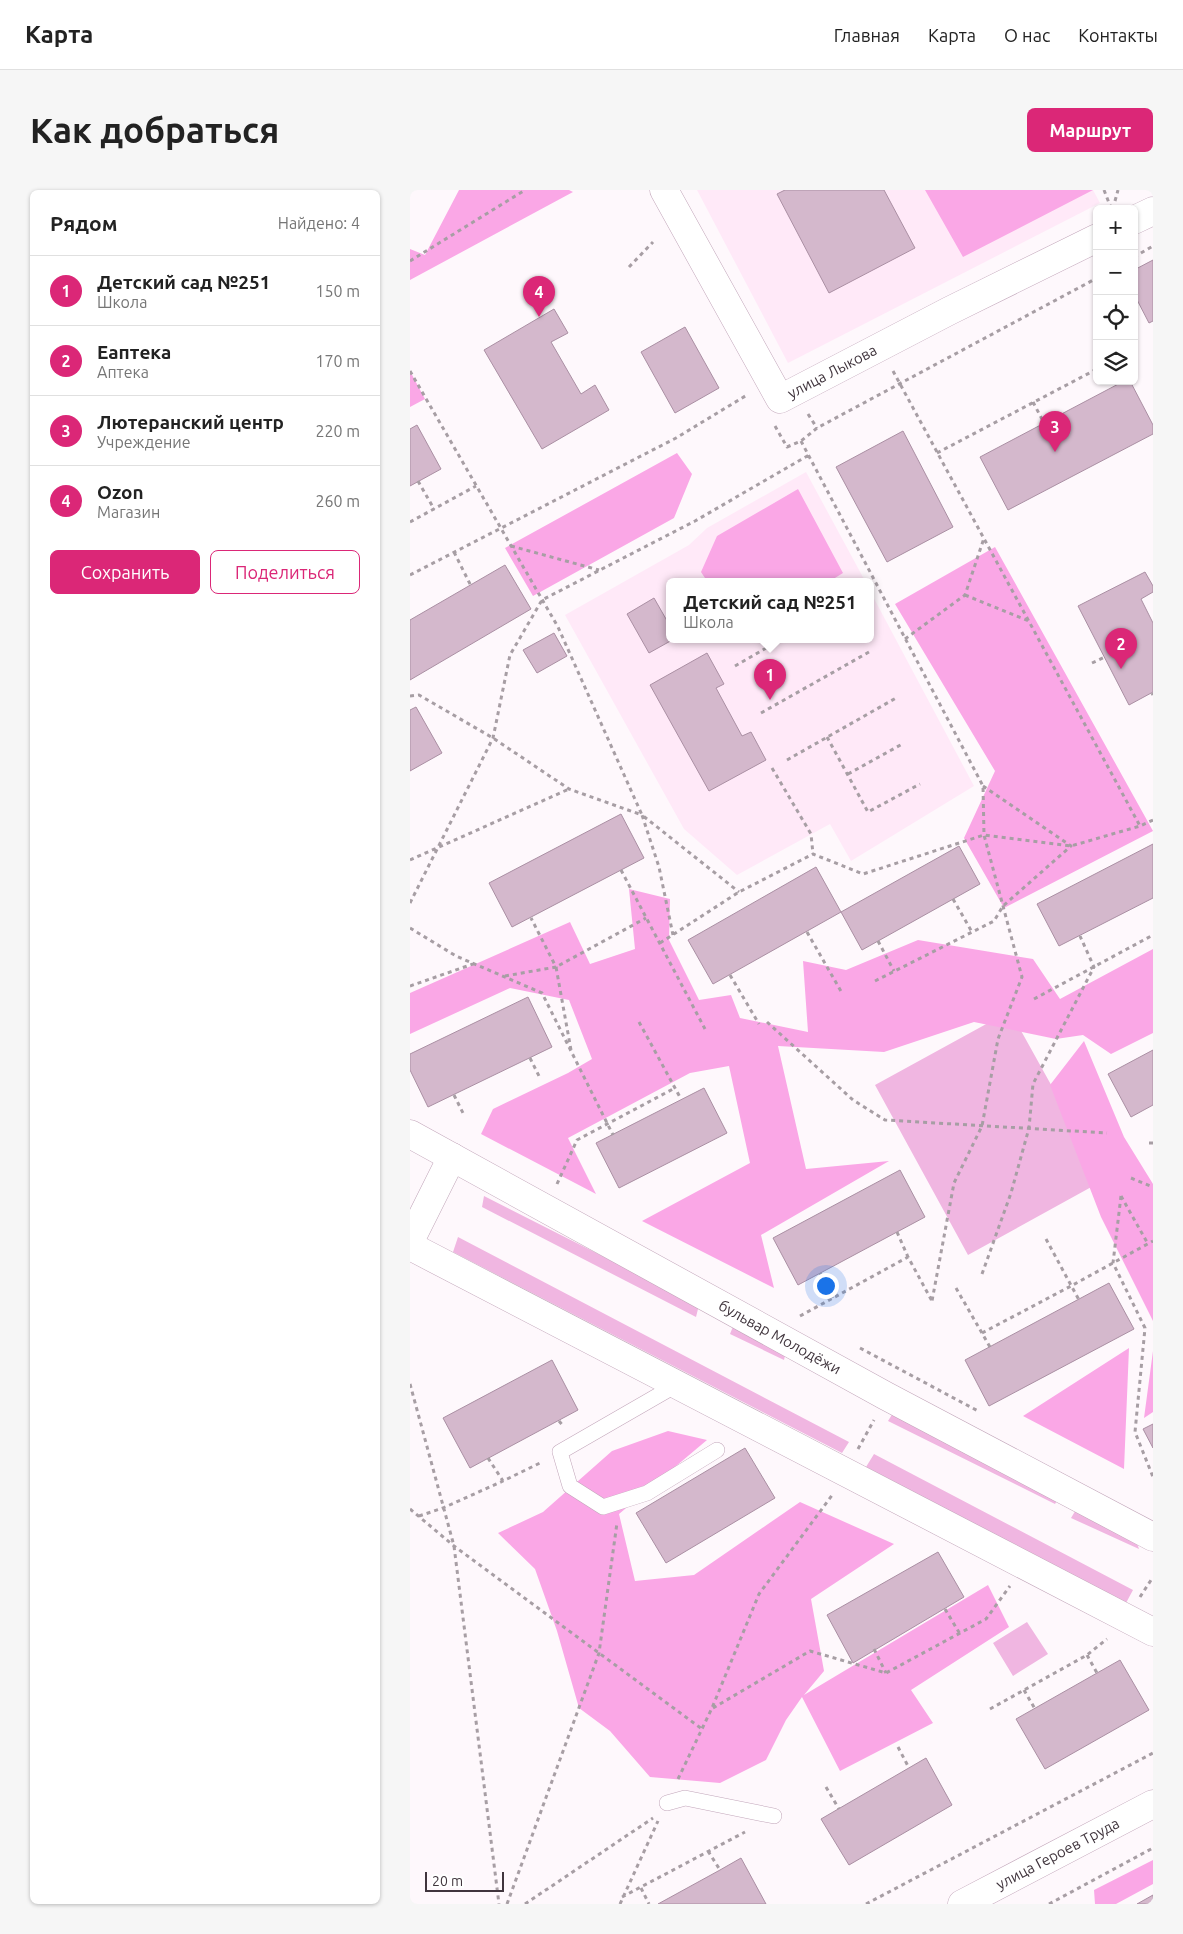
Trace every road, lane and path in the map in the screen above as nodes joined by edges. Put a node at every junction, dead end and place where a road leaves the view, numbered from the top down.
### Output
1 (524, 190) edge
2 (664, 190) edge
3 (1104, 190) edge
4 (1110, 205) edge
5 (1153, 210) edge
6 (1138, 218) edge
7 (1093, 240) edge
8 (653, 242) dead end
9 (1153, 246) edge
10 (1138, 255) edge
11 (410, 261) edge
12 (629, 267) dead end
13 (1093, 280) edge
14 (880, 347) junction
15 (410, 371) edge
16 (1093, 371) edge
17 (771, 382) junction
18 (900, 383) junction
19 (1034, 402) junction
20 (770, 418) dead end
21 (1044, 423) dead end
22 (801, 441) junction
23 (938, 453) junction
24 (809, 455) junction
25 (418, 482) dead end
26 (476, 486) junction
27 (434, 509) junction
28 (410, 522) edge
29 (500, 528) junction
30 (984, 538) junction
31 (510, 546) junction
32 (454, 552) junction
33 (600, 570) junction
34 (410, 575) edge
35 (873, 578) edge
36 (874, 580) edge
37 (471, 586) dead end
38 (965, 595) junction
39 (542, 600) junction
40 (1029, 621) junction
41 (905, 639) junction
42 (775, 643) edge
43 (869, 652) dead end
44 (1104, 657) dead end
45 (1092, 663) dead end
46 (735, 666) dead end
47 (410, 696) edge
48 (896, 698) dead end
49 (761, 713) dead end
50 (828, 737) junction
51 (493, 738) junction
52 (904, 743) dead end
53 (787, 760) dead end
54 (772, 768) dead end
55 (848, 774) junction
56 (920, 784) dead end
57 (983, 786) junction
58 (568, 789) junction
59 (642, 815) junction
60 (1153, 820) edge
61 (1140, 826) junction
62 (984, 835) junction
63 (1071, 846) junction
64 (437, 849) junction
65 (814, 854) junction
66 (410, 860) edge
67 (621, 870) dead end
68 (739, 892) junction
69 (953, 899) dead end
70 (410, 903) edge
71 (1004, 906) junction
72 (531, 918) dead end
73 (646, 918) junction
74 (410, 928) edge
75 (807, 932) dead end
76 (972, 932) junction
77 (673, 935) junction
78 (1153, 935) edge
79 (1080, 936) dead end
80 (878, 941) dead end
81 (660, 943) junction
82 (474, 964) junction
83 (556, 967) junction
84 (1094, 967) junction
85 (894, 971) junction
86 (730, 975) dead end
87 (504, 976) junction
88 (875, 980) dead end
89 (410, 986) edge
90 (842, 993) dead end
91 (1034, 999) dead end
92 (639, 1022) dead end
93 (767, 1022) dead end
94 (760, 1024) dead end
95 (705, 1029) dead end
96 (572, 1055) junction
97 (530, 1058) dead end
98 (540, 1078) dead end
99 (675, 1088) junction
100 (454, 1095) dead end
101 (681, 1100) dead end
102 (464, 1115) dead end
103 (607, 1123) junction
104 (982, 1126) junction
105 (1029, 1128) junction
106 (1107, 1133) dead end
107 (410, 1134) edge
108 (612, 1135) dead end
109 (452, 1157) junction
110 (1132, 1178) dead end
111 (555, 1187) dead end
112 (1153, 1188) edge
113 (897, 1232) dead end
114 (1046, 1239) dead end
115 (410, 1240) edge
116 (1153, 1241) edge
117 (1148, 1244) junction
118 (410, 1246) edge
119 (908, 1256) junction
120 (1113, 1263) junction
121 (820, 1273) dead end
122 (982, 1274) dead end
123 (1071, 1286) junction
124 (956, 1288) dead end
125 (833, 1298) junction
126 (1078, 1300) dead end
127 (800, 1316) dead end
128 (982, 1332) junction
129 (990, 1347) dead end
130 (410, 1384) edge
131 (678, 1384) junction
132 (886, 1396) junction
133 (717, 1450) dead end
134 (560, 1452) junction
135 (488, 1458) dead end
136 (846, 1472) junction
137 (1153, 1477) edge
138 (503, 1481) junction
139 (616, 1503) junction
140 (443, 1508) junction
141 (410, 1509) edge
142 (419, 1516) junction
143 (1153, 1537) edge
144 (454, 1546) junction
145 (1014, 1582) dead end
146 (945, 1609) dead end
147 (1153, 1632) edge
148 (960, 1634) junction
149 (1111, 1636) dead end
150 (874, 1649) dead end
151 (599, 1653) junction
152 (1087, 1655) junction
153 (886, 1673) junction
154 (1097, 1673) dead end
155 (1024, 1690) junction
156 (712, 1708) junction
157 (990, 1709) dead end
158 (1035, 1709) dead end
159 (702, 1729) junction
160 (898, 1747) dead end
161 (1153, 1753) edge
162 (909, 1768) dead end
163 (826, 1787) dead end
164 (1153, 1804) edge
165 (665, 1808) junction
166 (839, 1809) dead end
167 (774, 1816) joint
168 (1153, 1848) edge
169 (708, 1851) junction
170 (720, 1870) dead end
171 (641, 1888) junction
172 (621, 1898) junction
173 (498, 1904) edge
174 (507, 1904) edge
175 (525, 1904) edge
176 (620, 1904) edge
177 (648, 1904) edge
178 (866, 1904) edge
179 (962, 1904) edge
180 (1050, 1904) edge

1 - 11 path
2 - 17 street, улица Лыкова
3 - 4 path
5 - 6 street
7 - 14 street, улица Лыкова
8 - 12 path
9 - 10 path
13 - 18 path
14 - 17 street, улица Лыкова
14 - 18 path
15 - 26 path
16 - 19 path
17 - 29 path
18 - 22 path
18 - 23 path
19 - 21 path
19 - 23 path
20 - 22 path
22 - 24 path
23 - 30 path
24 - 33 path
24 - 35 path
25 - 27 path
26 - 27 path
26 - 29 path
27 - 28 path
29 - 31 path
29 - 32 path
30 - 38 path
30 - 40 path
31 - 33 path
31 - 39 path
32 - 34 path
32 - 37 path
33 - 39 path
36 - 41 path
38 - 40 path
38 - 41 path
39 - 51 path
39 - 59 path
40 - 61 path
41 - 57 path
42 - 46 path
43 - 49 path
44 - 45 path
47 - 51 path
48 - 50 path
50 - 53 path
50 - 55 path
51 - 58 path
51 - 64 path
52 - 55 path
54 - 65 path
55 - 56 path
57 - 62 path
57 - 63 path
58 - 59 path
58 - 64 path
59 - 68 path
59 - 77 path
60 - 61 path
61 - 63 path
62 - 63 path
62 - 65 path
62 - 71 path
63 - 71 path
64 - 66 path
64 - 70 path
65 - 68 path
67 - 73 path
68 - 77 path
69 - 76 path
71 - 76 path
71 - 104 path
72 - 83 path
73 - 81 path
73 - 83 path
74 - 82 path
75 - 90 path
76 - 85 path
77 - 81 path
78 - 84 path
79 - 84 path
80 - 85 path
81 - 95 path
82 - 87 path
82 - 89 path
83 - 87 path
83 - 96 path
84 - 91 path
84 - 105 path
85 - 88 path
86 - 94 path
87 - 96 path
92 - 99 path
93 - 104 path
96 - 103 path
97 - 98 path
99 - 101 path
99 - 103 path
100 - 102 path
103 - 108 path
103 - 111 path
104 - 105 path
104 - 119 path
105 - 106 path
105 - 122 path
107 - 109 street, бульвар Молодёжи
109 - 115 street
109 - 132 street, бульвар Молодёжи
110 - 112 path
113 - 119 path
114 - 123 path
116 - 117 path
117 - 120 path
117 - 120 path
118 - 131 street
119 - 125 path
120 - 123 path
120 - 137 path
121 - 125 path
123 - 126 path
123 - 128 path
124 - 128 path
125 - 127 path
128 - 129 path
130 - 140 path
131 - 134 lane
131 - 136 street
132 - 136 path
132 - 143 street, бульвар Молодёжи
133 - 139 lane
134 - 138 path
134 - 139 lane
135 - 138 path
136 - 147 street
136 - 156 path
138 - 140 path
139 - 151 path
140 - 142 path
140 - 144 path
141 - 142 path
142 - 144 path
144 - 151 path
144 - 173 path
145 - 148 path
146 - 148 path
148 - 153 path
149 - 152 path
150 - 153 path
151 - 159 path
151 - 174 path
152 - 154 path
152 - 155 path
153 - 156 path
155 - 157 path
155 - 158 path
156 - 159 path
159 - 165 path
160 - 162 path
161 - 178 path
163 - 166 path
164 - 179 street, улица Героев Труда
165 - 167 lane
165 - 172 path
165 - 175 path
167 - 169 path
168 - 180 path
169 - 170 path
169 - 171 path
171 - 172 path
171 - 177 path
172 - 176 path

